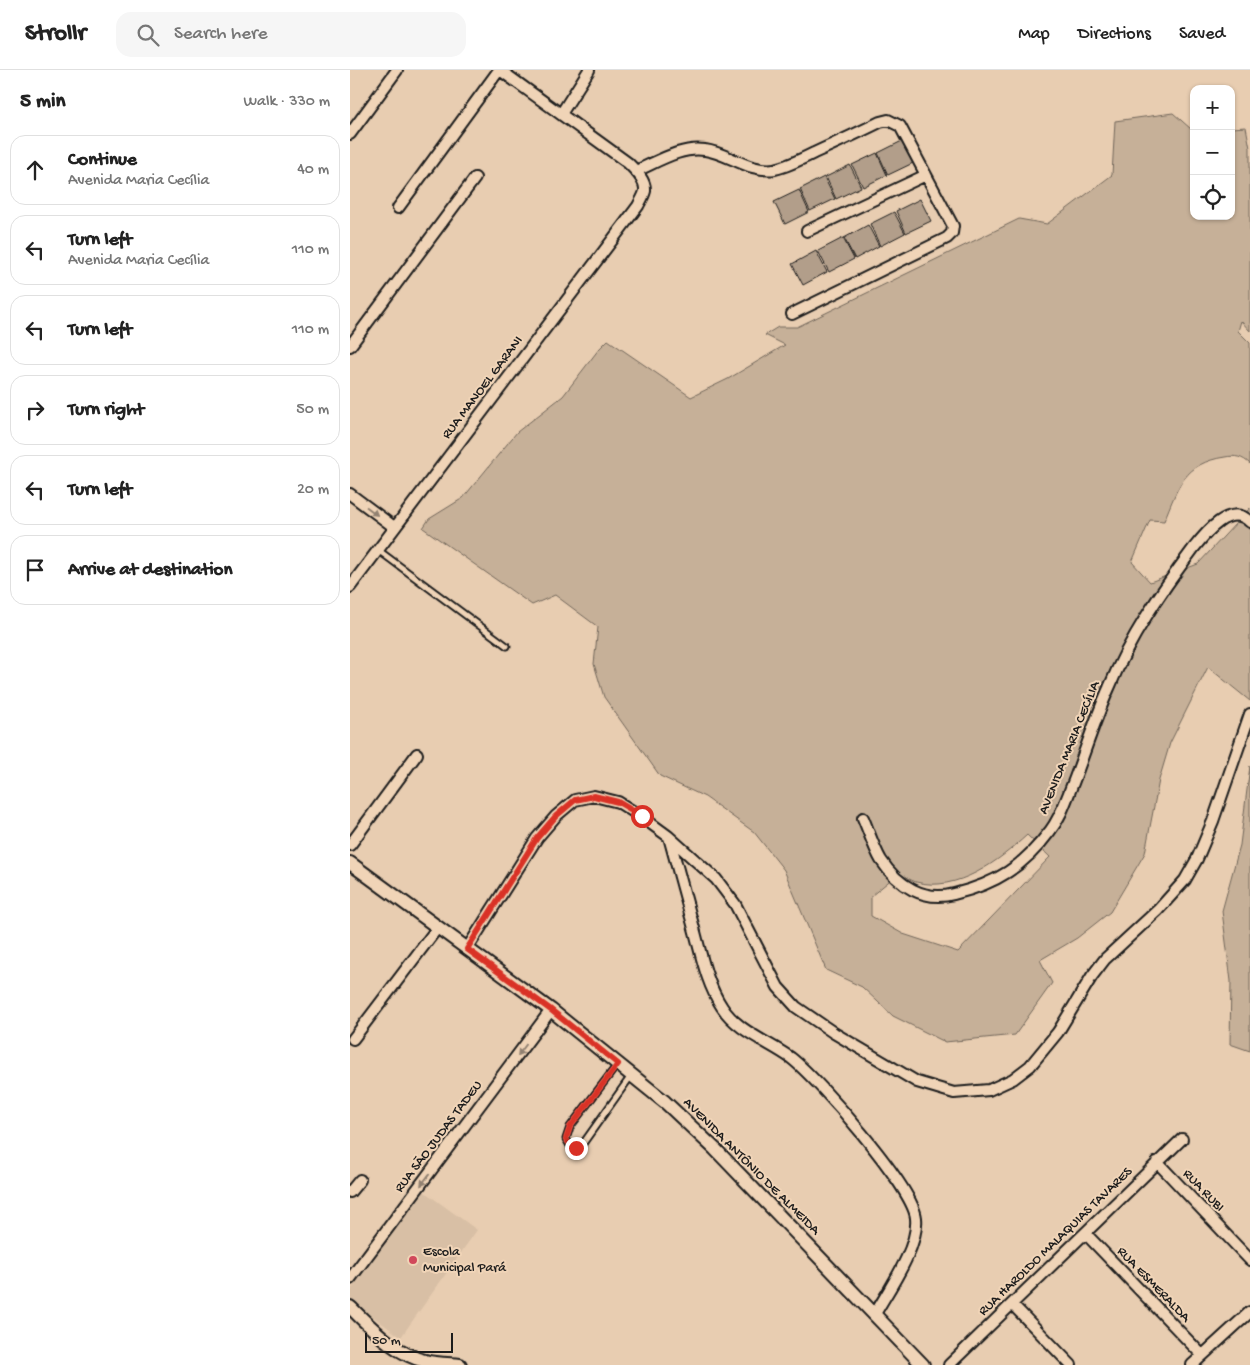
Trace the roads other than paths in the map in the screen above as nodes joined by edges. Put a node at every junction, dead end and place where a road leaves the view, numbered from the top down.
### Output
1 (398, 70) edge
2 (500, 70) edge
3 (589, 70) edge
4 (561, 114) junction
5 (350, 134) edge
6 (636, 171) junction
7 (926, 175) junction
8 (475, 178) dead end
9 (398, 208) dead end
10 (807, 231) dead end
11 (792, 314) dead end
12 (350, 346) edge
13 (350, 494) edge
14 (1250, 522) edge
15 (394, 527) junction
16 (378, 550) junction
17 (350, 587) edge
18 (507, 646) dead end
19 (1250, 714) edge
20 (417, 754) dead end
21 (863, 818) dead end
22 (668, 836) junction
23 (350, 845) edge
24 (350, 863) edge
25 (438, 927) junction
26 (467, 949) junction
27 (551, 1010) junction
28 (352, 1039) dead end
29 (618, 1064) junction
30 (631, 1075) junction
31 (1182, 1139) dead end
32 (1158, 1162) junction
33 (360, 1180) dead end
34 (350, 1192) edge
35 (1085, 1233) junction
36 (1250, 1260) edge
37 (350, 1279) edge
38 (1012, 1304) junction
39 (350, 1307) edge
40 (1250, 1312) edge
41 (874, 1314) junction
42 (1202, 1355) junction
43 (460, 1365) edge
44 (922, 1365) edge
45 (949, 1365) edge
46 (1071, 1365) edge
47 (1192, 1365) edge

1 - 5 street
2 - 4 street
2 - 9 street
3 - 4 street
4 - 6 street
6 - 7 street
6 - 15 street, RUA MANOEL GARANI
7 - 10 street
7 - 11 street
8 - 12 street
13 -> 15 street
14 - 21 street, AVENIDA MARIA CECÍLIA
15 - 16 street, RUA MANOEL GARANI
16 - 17 street, RUA MANOEL GARANI
16 - 18 lane
19 - 22 street
20 - 23 street
22 - 26 street
22 - 41 street
24 - 25 street, AVENIDA ANTÔNIO DE ALMEIDA
25 - 26 street, AVENIDA ANTÔNIO DE ALMEIDA
25 - 28 street
26 - 27 street, AVENIDA ANTÔNIO DE ALMEIDA
27 - 29 street, AVENIDA ANTÔNIO DE ALMEIDA
27 -> 37 street, RUA SÃO JUDAS TADEU
29 - 30 street, AVENIDA ANTÔNIO DE ALMEIDA
29 - 30 lane
30 - 41 street, AVENIDA ANTÔNIO DE ALMEIDA
31 - 32 street, RUA HAROLDO MALAQUIAS TAVARES
32 - 35 street, RUA HAROLDO MALAQUIAS TAVARES
32 - 36 street, RUA RUBI
33 - 34 street
35 - 38 street, RUA HAROLDO MALAQUIAS TAVARES
35 - 42 street, RUA ESMERALDA
38 - 45 street, RUA HAROLDO MALAQUIAS TAVARES
38 - 46 street
39 - 43 street
40 - 42 street
41 - 44 street, AVENIDA ANTÔNIO DE ALMEIDA
42 - 47 street

